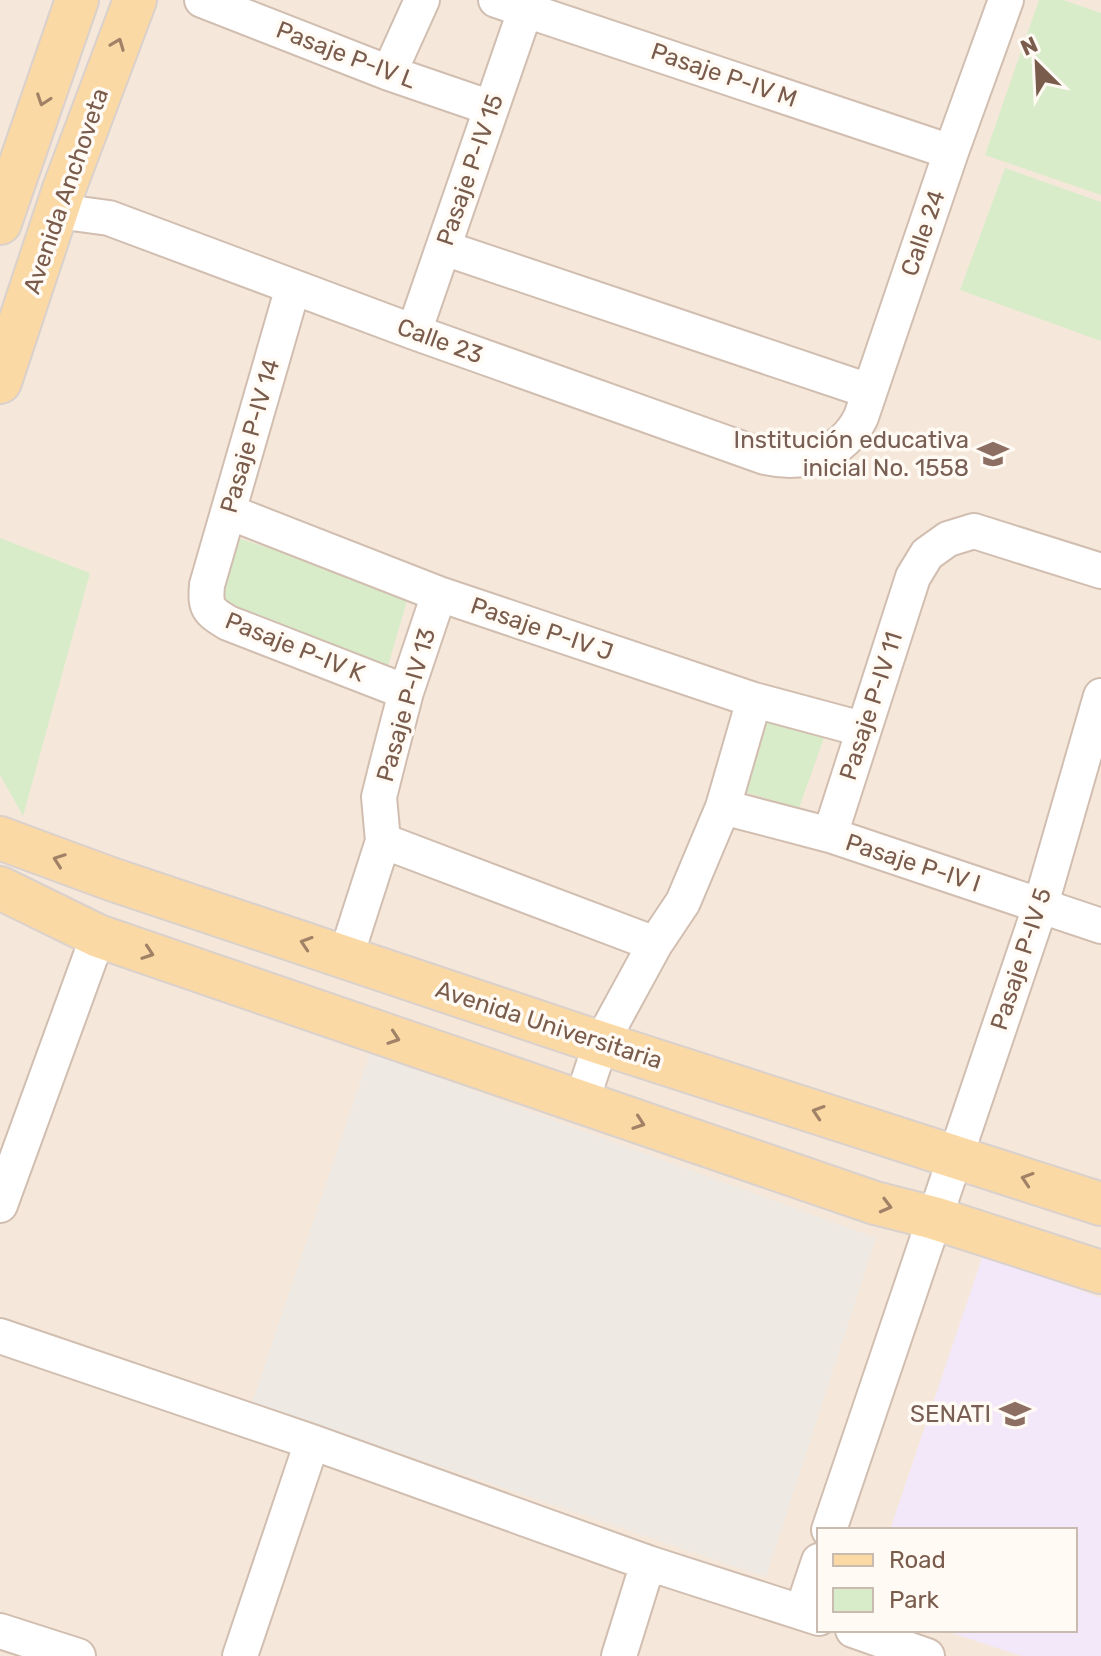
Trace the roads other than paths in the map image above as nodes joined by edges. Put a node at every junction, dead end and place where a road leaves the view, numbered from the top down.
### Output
1 (77, 0) edge
2 (135, 0) edge
3 (202, 0) edge
4 (422, 0) edge
5 (1006, 0) edge
6 (511, 4) edge
7 (389, 73) junction
8 (491, 108) junction
9 (951, 152) junction
10 (57, 211) junction
11 (0, 223) edge
12 (444, 248) junction
13 (293, 287) junction
14 (414, 332) junction
15 (0, 382) edge
16 (869, 391) junction
17 (824, 453) joint
18 (229, 512) junction
19 (1101, 571) edge
20 (207, 585) joint
21 (439, 594) junction
22 (406, 692) junction
23 (1101, 696) edge
24 (754, 700) junction
25 (862, 729) junction
26 (723, 807) junction
27 (830, 835) junction
28 (1, 837) edge
29 (383, 841) junction
30 (0, 888) edge
31 (1041, 904) junction
32 (1101, 926) edge
33 (98, 936) junction
34 (655, 944) junction
35 (346, 956) junction
36 (601, 1043) junction
37 (581, 1103) junction
38 (956, 1155) junction
39 (1101, 1204) edge
40 (0, 1205) edge
41 (934, 1218) junction
42 (1101, 1272) edge
43 (0, 1336) edge
44 (312, 1442) junction
45 (830, 1528) edge
46 (648, 1563) junction
47 (817, 1573) edge
48 (810, 1615) edge
49 (0, 1631) edge
50 (859, 1632) edge
51 (78, 1656) edge
52 (240, 1656) edge
53 (619, 1656) edge
54 (927, 1656) edge

1 -> 11 main road
10 -> 2 main road, Avenida Anchoveta
3 - 7 street, Pasaje P-IV L
4 - 7 street
5 - 9 street, Calle 24
6 - 8 street, Pasaje P-IV 15
6 - 9 street, Pasaje P-IV M
7 - 8 street, Pasaje P-IV L
8 - 12 street, Pasaje P-IV 15
9 - 16 street, Calle 24
10 - 13 street, Calle 23
10 - 15 main road, Avenida Anchoveta
12 - 14 street, Pasaje P-IV 15
12 - 16 street
13 - 14 street, Calle 23
13 - 18 street, Pasaje P-IV 14
14 - 17 street, Calle 23
16 - 17 street, Calle 24
18 - 20 street, Pasaje P-IV 14
18 - 21 street, Pasaje P-IV J
19 - 25 street, Pasaje P-IV 11
20 - 22 street, Pasaje P-IV K
21 - 22 street, Pasaje P-IV 13
21 - 24 street, Pasaje P-IV J
22 - 29 street, Pasaje P-IV 13
23 - 31 street, Pasaje P-IV 5
24 - 25 street, Pasaje P-IV J
24 - 26 street
25 - 27 street, Pasaje P-IV 11
26 - 27 street, Pasaje P-IV I
26 - 34 street
27 - 31 street, Pasaje P-IV I
35 -> 28 main road, Avenida Universitaria
29 - 34 street
29 - 35 street, Pasaje P-IV 13
30 - 33 main road
31 - 32 street, Pasaje P-IV I
31 - 38 street, Pasaje P-IV 5
33 -> 37 main road
33 - 40 street
34 - 36 street
35 - 36 main road, Avenida Universitaria
36 - 37 street
38 -> 36 main road, Avenida Universitaria
37 -> 41 main road
39 -> 38 main road, Avenida Universitaria
38 - 41 street, Pasaje P-IV 5
41 - 42 main road
41 - 45 street, Pasaje P-IV 5
43 - 44 street
44 - 46 street
44 - 52 street
46 - 48 street
46 - 53 street
47 - 48 street
49 - 51 street
50 - 54 street

